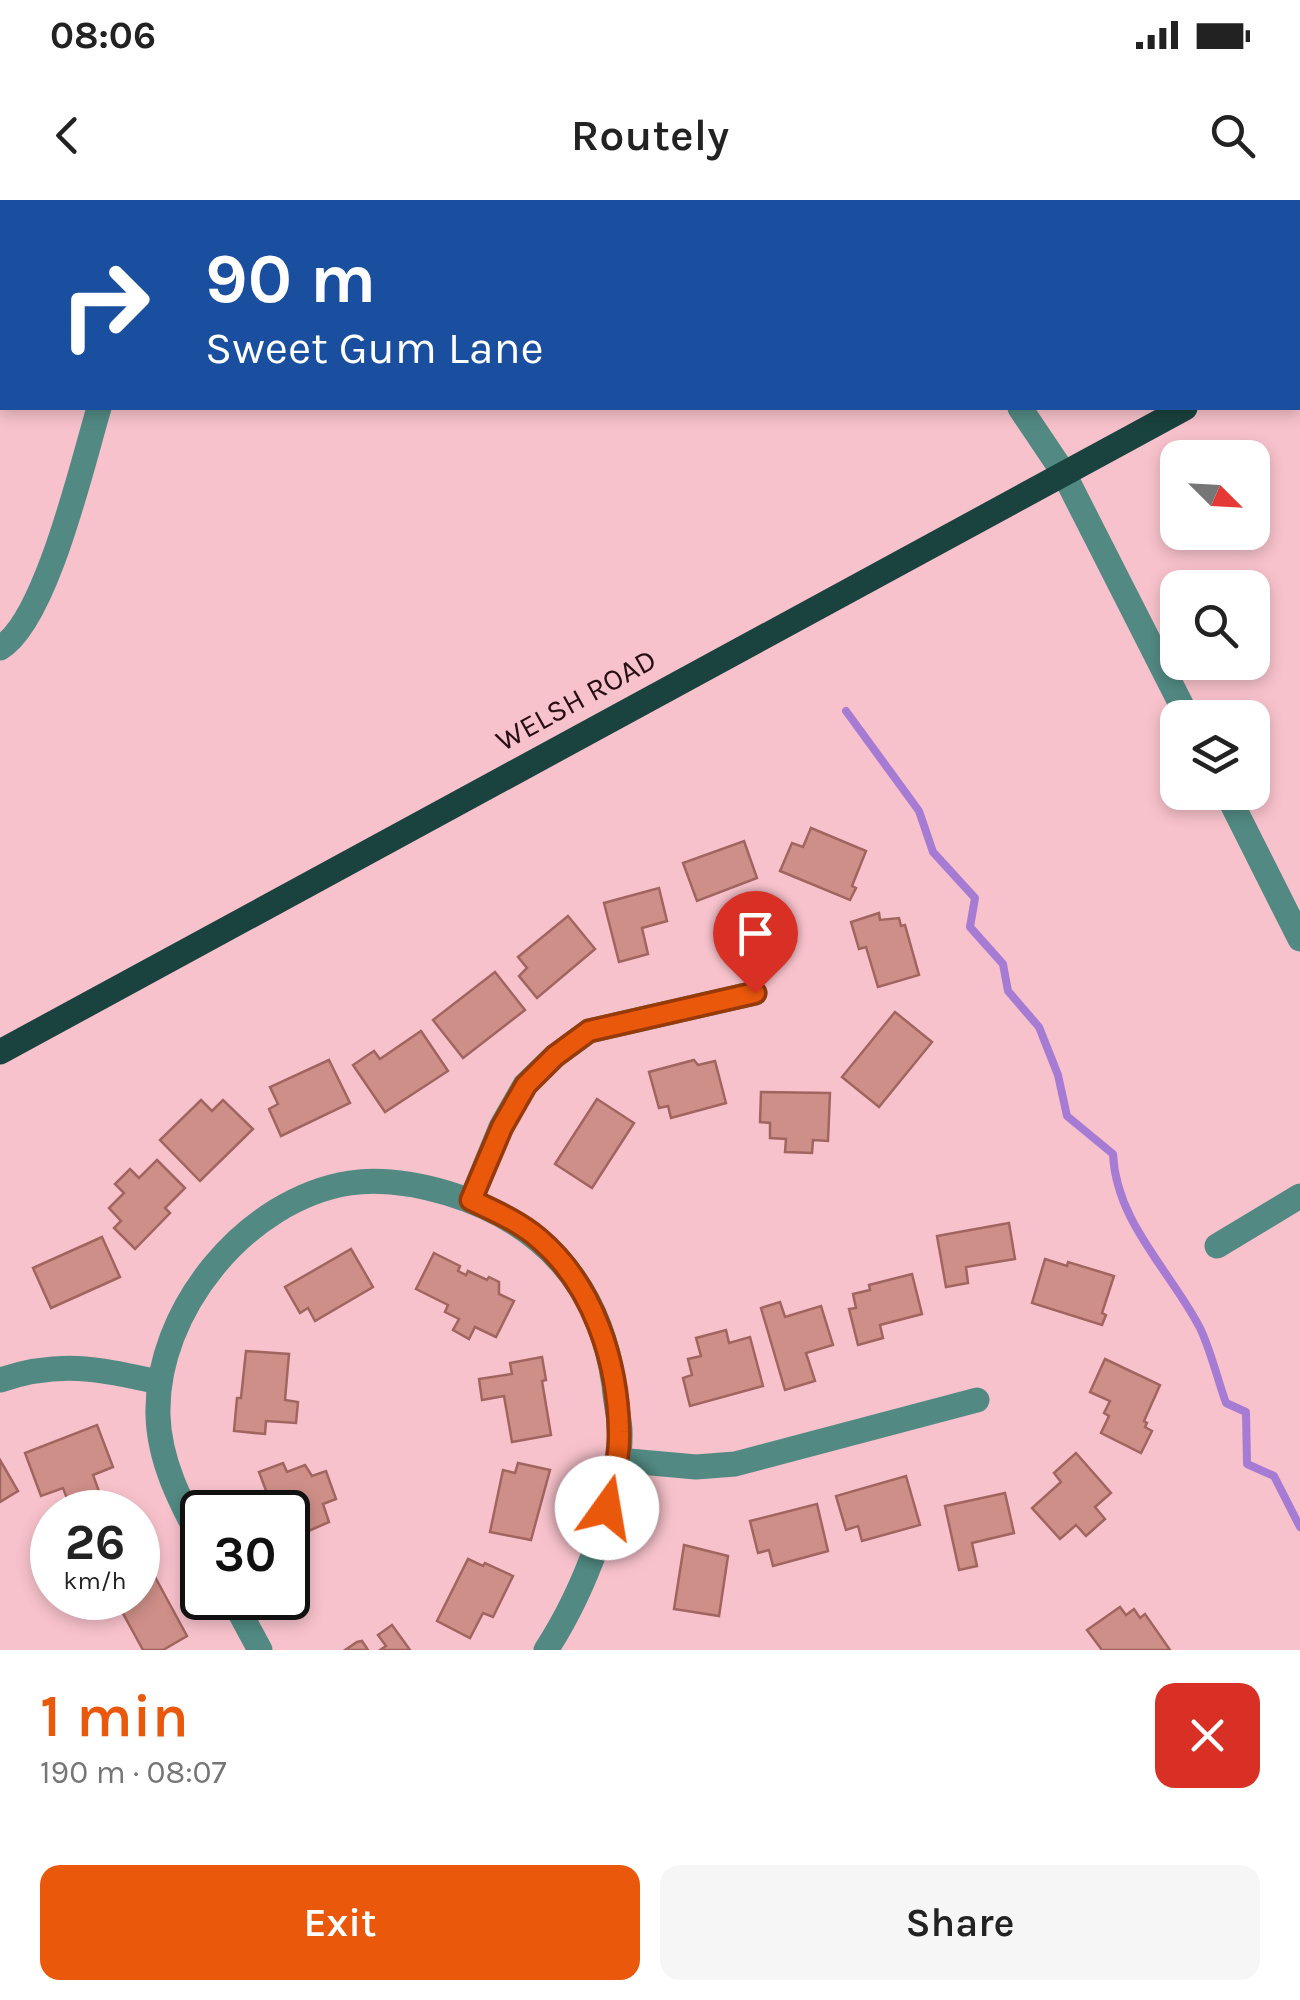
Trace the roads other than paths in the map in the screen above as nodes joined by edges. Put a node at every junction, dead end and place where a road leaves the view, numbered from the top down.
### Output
1 (98, 410) edge
2 (1021, 410) edge
3 (1181, 410) edge
4 (1063, 472) junction
5 (0, 648) edge
6 (1179, 700) edge
7 (1235, 810) edge
8 (1300, 939) edge
9 (755, 993) dead end
10 (0, 1052) edge
11 (1300, 1196) edge
12 (471, 1200) junction
13 (1217, 1246) dead end
14 (0, 1380) edge
15 (159, 1382) junction
16 (977, 1400) dead end
17 (618, 1460) junction
18 (180, 1498) edge
19 (244, 1620) edge
20 (260, 1650) edge
21 (546, 1650) edge

1 - 5 street
2 - 4 street
3 - 4 main road, WELSH ROAD
4 - 6 street
4 - 10 main road, WELSH ROAD
7 - 8 street
9 - 12 street
11 - 13 street
12 - 15 street
12 - 17 street
14 - 15 street
15 - 18 street
16 - 17 street
17 - 21 street
19 - 20 street

